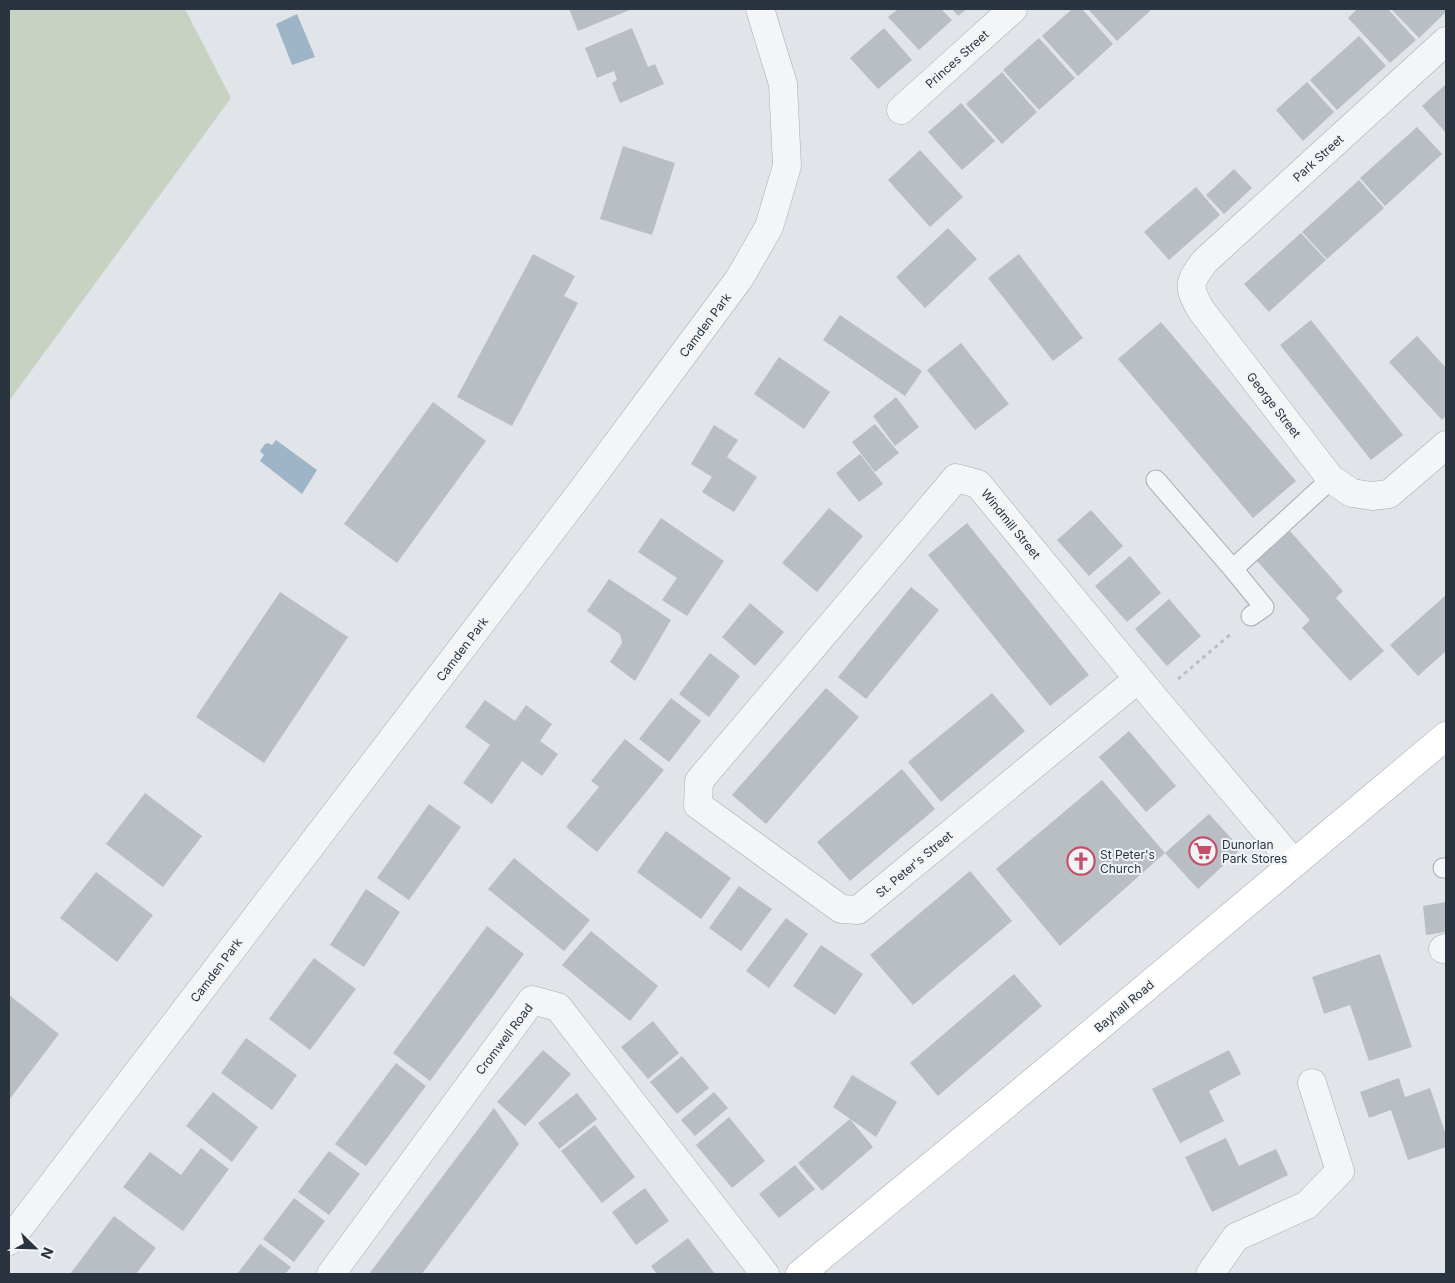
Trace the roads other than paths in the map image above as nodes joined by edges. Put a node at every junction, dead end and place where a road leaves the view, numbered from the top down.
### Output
1 (760, 9) edge
2 (1013, 9) edge
3 (1446, 41) edge
4 (901, 110) dead end
5 (1193, 277) joint
6 (1446, 445) edge
7 (1331, 479) junction
8 (1156, 480) dead end
9 (1233, 570) junction
10 (1252, 616) road end
11 (1138, 679) junction
12 (1446, 736) edge
13 (699, 781) joint
14 (1294, 863) junction
15 (1312, 1083) dead end
16 (9, 1241) edge
17 (331, 1274) edge
18 (765, 1274) edge
19 (800, 1274) edge
20 (1210, 1274) edge

1 - 16 street, Camden Park
2 - 4 street, Princes Street
3 - 5 street, Park Street
5 - 7 street, George Street
6 - 7 street, George Street
7 - 9 lane
8 - 9 lane
9 - 10 lane
11 - 13 street, St. Peter's Street
11 - 13 street, Windmill Street
11 - 14 street, Windmill Street
12 - 14 street, Bayhall Road
14 - 19 street, Bayhall Road
15 - 20 street
17 - 18 street, Cromwell Road

